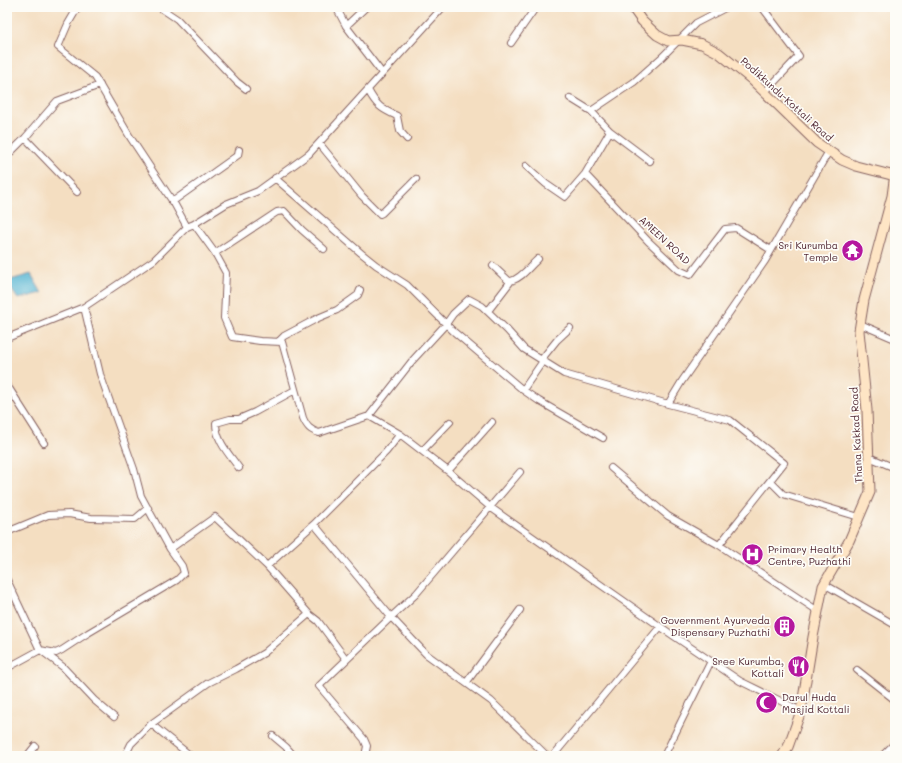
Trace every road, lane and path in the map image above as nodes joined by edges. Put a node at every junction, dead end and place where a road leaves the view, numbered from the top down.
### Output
1 (78, 7) edge
2 (159, 7) edge
3 (336, 7) edge
4 (366, 7) edge
5 (443, 7) edge
6 (536, 7) edge
7 (632, 7) edge
8 (727, 7) edge
9 (762, 7) edge
10 (346, 26) junction
11 (678, 40) junction
12 (511, 43) dead end
13 (382, 73) junction
14 (100, 85) junction
15 (246, 89) dead end
16 (368, 90) junction
17 (765, 92) junction
18 (570, 98) dead end
19 (591, 111) junction
20 (610, 131) junction
21 (26, 138) junction
22 (408, 139) dead end
23 (319, 143) junction
24 (240, 150) dead end
25 (829, 151) junction
26 (7, 156) edge
27 (650, 161) dead end
28 (526, 166) dead end
29 (586, 174) junction
30 (895, 174) edge
31 (274, 178) junction
32 (416, 179) dead end
33 (77, 192) dead end
34 (893, 197) edge
35 (172, 202) junction
36 (194, 224) junction
37 (187, 227) junction
38 (324, 249) dead end
39 (771, 250) junction
40 (214, 253) junction
41 (538, 258) dead end
42 (493, 266) dead end
43 (510, 282) junction
44 (360, 290) dead end
45 (84, 307) junction
46 (488, 311) junction
47 (446, 324) junction
48 (860, 324) junction
49 (570, 328) dead end
50 (7, 338) edge
51 (895, 339) edge
52 (278, 342) junction
53 (542, 360) junction
54 (7, 385) edge
55 (295, 390) junction
56 (523, 390) junction
57 (668, 404) junction
58 (369, 416) junction
59 (450, 422) dead end
60 (492, 422) dead end
61 (400, 434) junction
62 (603, 438) dead end
63 (44, 443) dead end
64 (422, 451) junction
65 (868, 457) junction
66 (239, 468) dead end
67 (611, 468) dead end
68 (895, 468) edge
69 (448, 471) junction
70 (520, 472) dead end
71 (770, 481) junction
72 (490, 507) junction
73 (148, 508) junction
74 (859, 517) junction
75 (314, 524) junction
76 (7, 532) edge
77 (719, 545) junction
78 (170, 549) junction
79 (267, 566) junction
80 (7, 580) edge
81 (824, 584) junction
82 (520, 610) dead end
83 (818, 611) junction
84 (309, 614) junction
85 (392, 617) junction
86 (895, 625) edge
87 (660, 627) junction
88 (40, 650) junction
89 (346, 659) junction
90 (711, 661) junction
91 (7, 668) edge
92 (857, 670) dead end
93 (466, 683) junction
94 (895, 700) edge
95 (801, 711) junction
96 (114, 717) dead end
97 (151, 724) junction
98 (273, 736) dead end
99 (895, 743) edge
100 (35, 746) dead end
101 (27, 756) edge
102 (125, 756) edge
103 (191, 756) edge
104 (294, 756) edge
105 (365, 756) edge
106 (547, 756) edge
107 (552, 756) edge
108 (664, 756) edge
109 (782, 756) edge
110 (882, 756) edge

1 - 14 street
2 - 15 street
3 - 10 street
4 - 10 street
5 - 13 street
6 - 12 street
7 - 11 main road, Podikkundu-Kottali Road
8 - 11 street
9 - 17 street
10 - 13 street
11 - 17 main road, Podikkundu-Kottali Road
11 - 19 street
13 - 16 street
14 - 21 street
14 - 35 street
16 - 22 street
16 - 23 street
17 - 25 main road, Podikkundu-Kottali Road
18 - 19 street
19 - 20 street
20 - 27 street
20 - 29 street
21 - 26 street
21 - 33 street
23 - 31 street
23 - 32 street
24 - 35 street
25 - 30 main road, Podikkundu-Kottali Road
25 - 39 street
28 - 29 street
29 - 39 street, AMEEN ROAD
30 - 34 main road, Thana Kakkad Road
31 - 36 street
31 - 47 street
34 - 48 main road, Thana Kakkad Road
35 - 37 street
36 - 37 street
36 - 40 street
37 - 45 street
38 - 40 street
39 - 57 street
40 - 52 street
41 - 43 street
42 - 43 street
43 - 46 street
44 - 52 street
45 - 50 street
45 - 73 street
46 - 47 street
46 - 53 street
47 - 56 street
47 - 58 street
48 - 51 street
48 - 65 main road, Thana Kakkad Road
49 - 53 street
52 - 55 street
53 - 56 street
53 - 57 street
54 - 63 street
55 - 58 street
55 - 66 street
56 - 62 street
57 - 71 street
58 - 61 street
59 - 64 street
60 - 69 street
61 - 64 street
61 - 75 street
64 - 69 street
65 - 68 street
65 - 74 main road, Thana Kakkad Road
67 - 77 street
69 - 72 street
70 - 72 street
71 - 74 street
71 - 77 street
72 - 85 street
72 - 87 street
73 - 76 street
73 - 78 street
74 - 81 main road, Thana Kakkad Road
75 - 79 street
75 - 85 street
77 - 83 street
78 - 79 street
78 - 88 street
79 - 84 street
80 - 88 street
81 - 83 main road, Thana Kakkad Road
81 - 86 street
82 - 93 street
83 - 95 main road, Thana Kakkad Road
84 - 89 street
84 - 97 street
85 - 89 street
85 - 93 street
87 - 90 street
87 - 107 street
88 - 91 street
88 - 96 street
89 - 105 street
90 - 95 street
90 - 108 street
92 - 94 street
93 - 106 street
95 - 109 main road, Thana Kakkad Road
97 - 102 street
97 - 103 street
98 - 104 street
99 - 110 street
100 - 101 street

